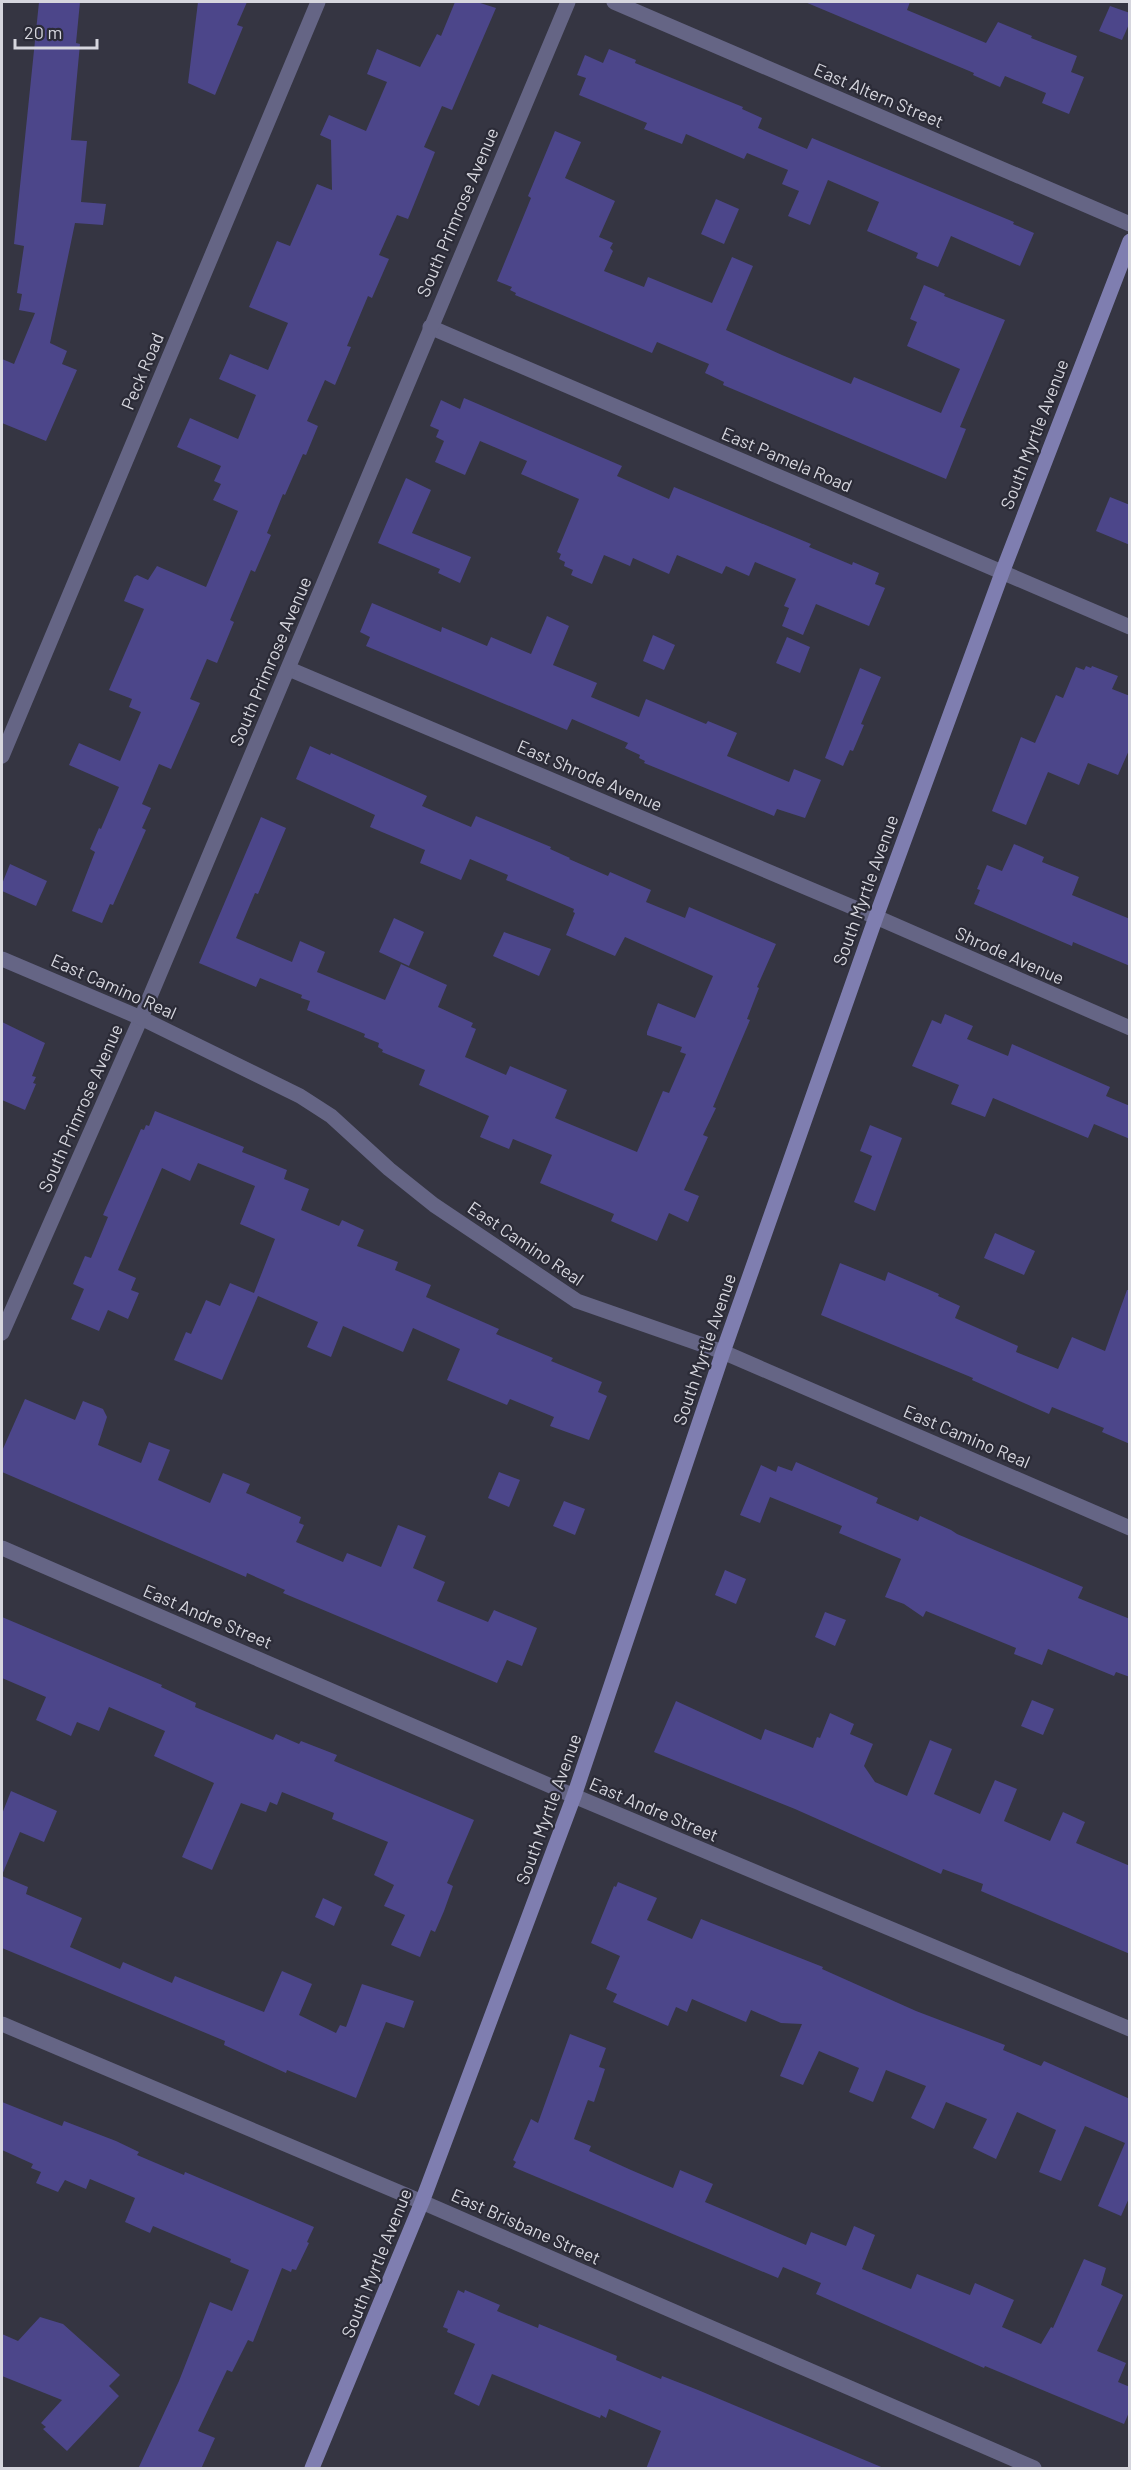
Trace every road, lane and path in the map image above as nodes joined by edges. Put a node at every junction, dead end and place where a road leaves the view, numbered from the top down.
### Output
1 (318, 2) edge
2 (568, 2) edge
3 (614, 2) edge
4 (1130, 224) edge
5 (1130, 241) edge
6 (430, 327) junction
7 (1002, 573) junction
8 (1130, 627) edge
9 (289, 669) junction
10 (2, 756) edge
11 (876, 917) junction
12 (2, 959) edge
13 (141, 1018) junction
14 (1130, 1029) edge
15 (2, 1333) edge
16 (723, 1352) junction
17 (1130, 1528) edge
18 (2, 1548) edge
19 (574, 1796) junction
20 (2, 2024) edge
21 (1130, 2029) edge
22 (422, 2202) junction
23 (312, 2469) edge
24 (1034, 2469) edge

1 - 10 street, Peck Road
2 - 6 street, South Primrose Avenue
3 - 4 street, East Altern Street
5 - 7 main road, South Myrtle Avenue
6 - 7 street, East Pamela Road
6 - 9 street, South Primrose Avenue
7 - 8 street, East Pamela Road
7 - 11 main road, South Myrtle Avenue
9 - 11 street, East Shrode Avenue
9 - 13 street, South Primrose Avenue
11 - 14 street, Shrode Avenue
11 - 16 main road, South Myrtle Avenue
12 - 13 street, East Camino Real
13 - 15 street, South Primrose Avenue
13 - 16 street, East Camino Real
16 - 17 street, East Camino Real
16 - 19 main road, South Myrtle Avenue
18 - 19 street, East Andre Street
19 - 21 street, East Andre Street
19 - 22 main road, South Myrtle Avenue
20 - 22 street, East Brisbane Street
22 - 23 main road, South Myrtle Avenue
22 - 24 street, East Brisbane Street

